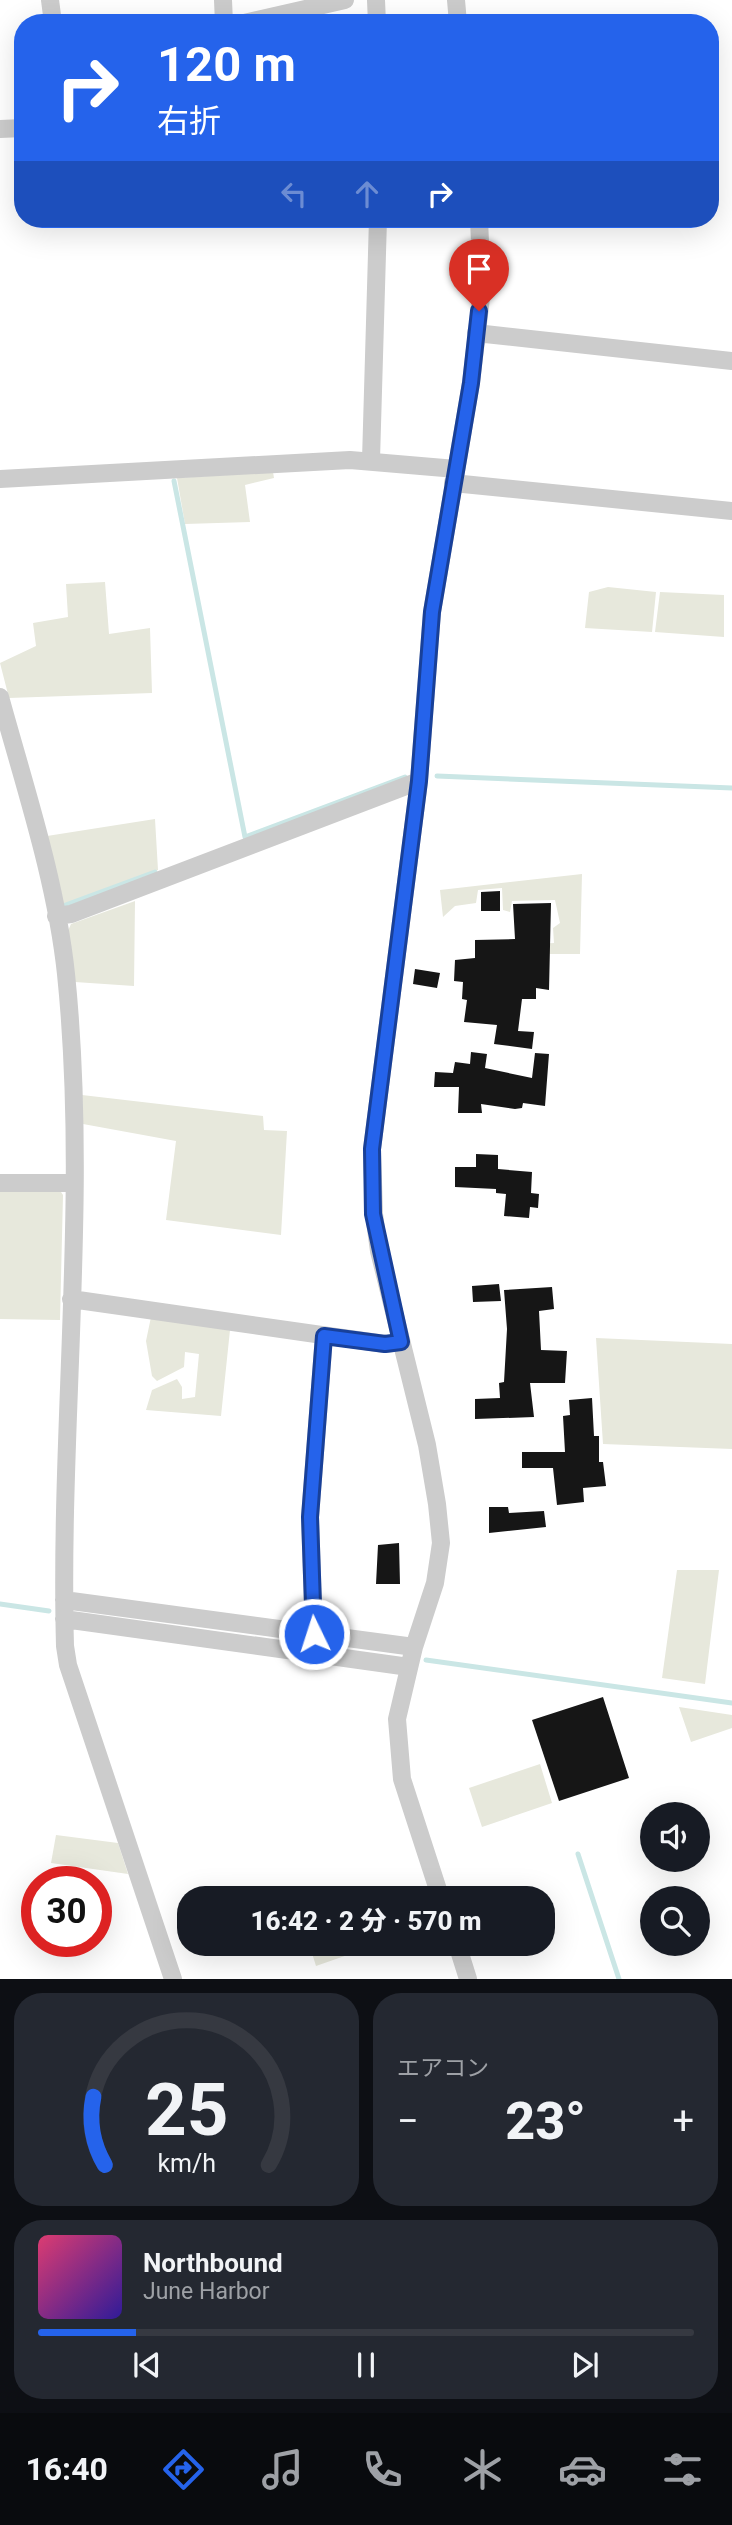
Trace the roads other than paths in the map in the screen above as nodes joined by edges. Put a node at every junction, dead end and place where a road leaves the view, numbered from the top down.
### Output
1 (345, 0) edge
2 (284, 14) edge
3 (378, 228) edge
4 (479, 228) edge
5 (476, 334) junction
6 (732, 361) edge
7 (371, 460) junction
8 (454, 476) junction
9 (0, 479) edge
10 (732, 511) edge
11 (0, 697) edge
12 (419, 781) junction
13 (56, 916) junction
14 (0, 1183) edge
15 (74, 1183) junction
16 (71, 1299) junction
17 (324, 1336) junction
18 (401, 1342) junction
19 (64, 1600) junction
20 (64, 1619) junction
21 (314, 1634) junction
22 (414, 1647) junction
23 (409, 1667) junction
24 (438, 1886) edge
25 (461, 1956) edge
26 (173, 1979) edge
27 (468, 1979) edge

1 - 2 street
3 - 7 street
4 - 5 street
5 - 6 street
5 - 8 street
7 - 8 street
7 - 9 street
8 - 10 street
8 - 12 street
11 - 13 street
12 - 13 street
12 - 18 street
13 - 15 street
14 - 15 street
15 - 16 street
16 - 17 street
16 - 19 street
17 - 18 street
17 - 21 street
18 - 22 street
19 - 20 street
19 - 21 street
20 - 23 street
20 - 26 street
21 - 22 street
22 - 23 street
23 - 24 street
25 - 27 street

